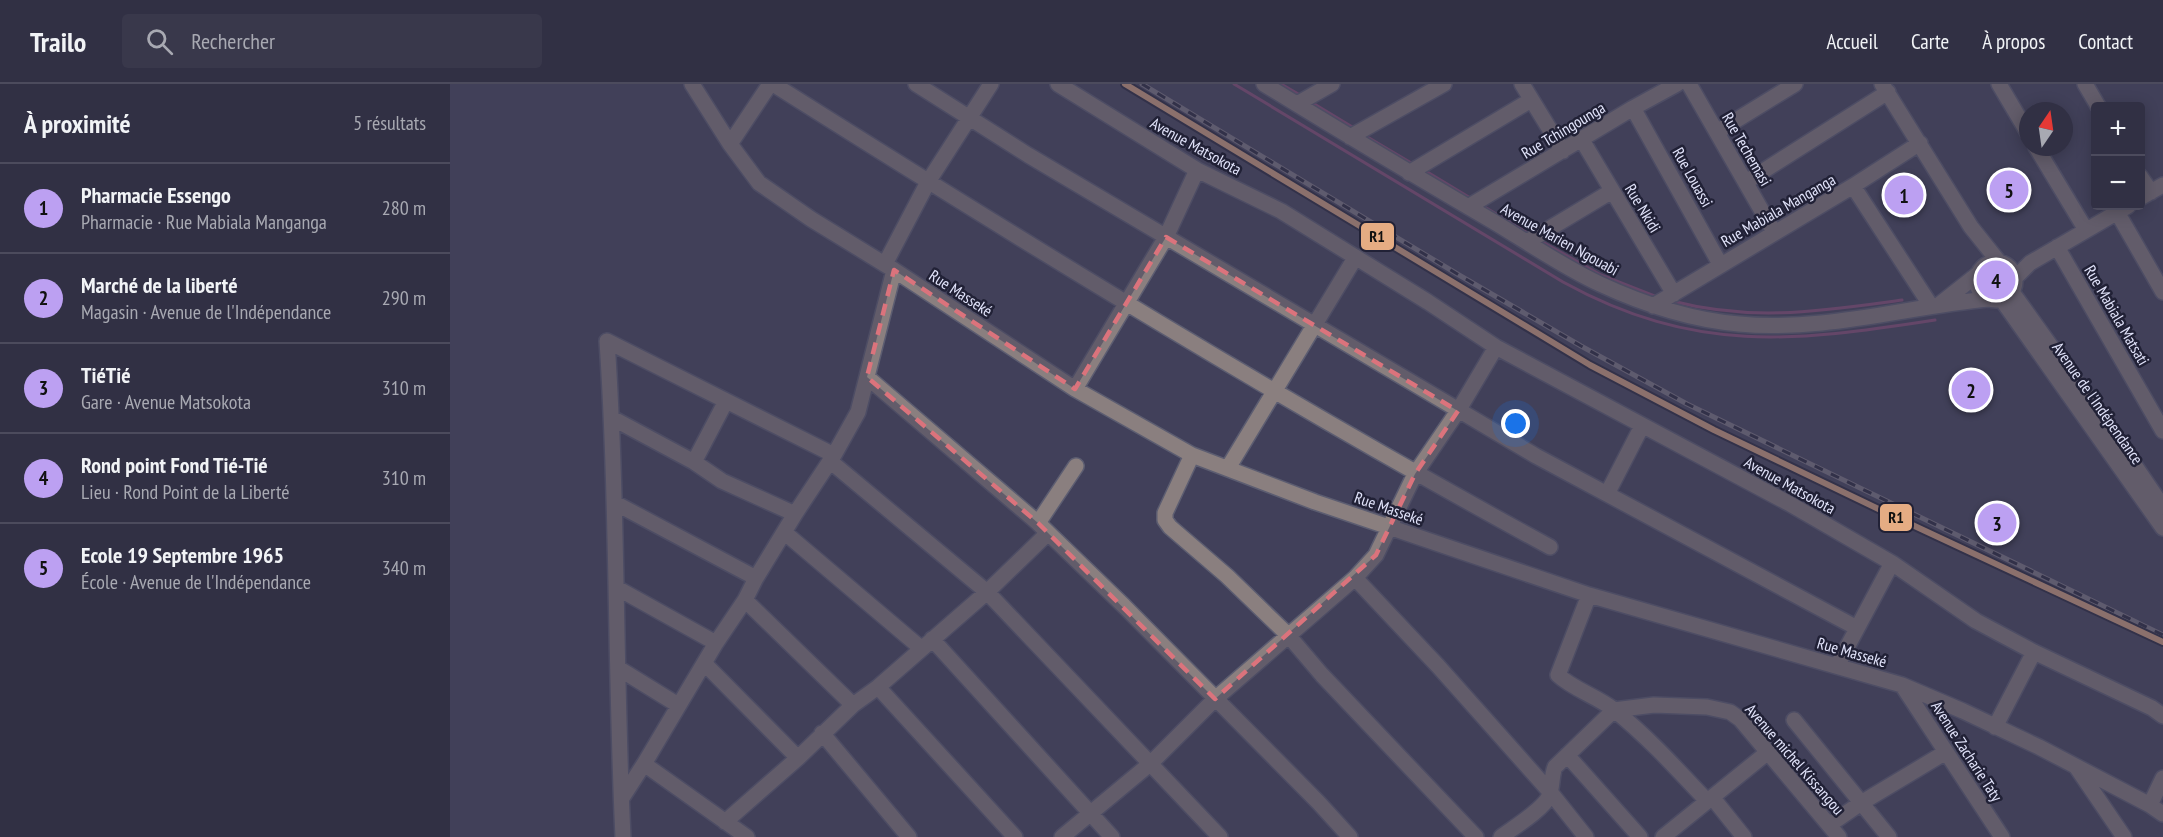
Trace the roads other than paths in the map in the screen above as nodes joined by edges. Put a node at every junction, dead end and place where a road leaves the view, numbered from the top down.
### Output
1 (692, 84) edge
2 (772, 84) edge
3 (916, 84) edge
4 (991, 84) edge
5 (1058, 84) edge
6 (1264, 84) edge
7 (1332, 84) edge
8 (1444, 84) edge
9 (1522, 84) edge
10 (1677, 84) edge
11 (1689, 84) edge
12 (1795, 84) edge
13 (1999, 84) edge
14 (2085, 84) edge
15 (1885, 88) edge
16 (1531, 100) junction
17 (2096, 102) edge
18 (1297, 104) junction
19 (1634, 108) junction
20 (969, 118) junction
21 (2019, 118) edge
22 (1717, 132) junction
23 (1350, 137) junction
24 (1582, 140) junction
25 (1920, 143) junction
26 (730, 144) junction
27 (1563, 151) junction
28 (2041, 156) edge
29 (1197, 170) junction
30 (1409, 173) junction
31 (928, 182) junction
32 (1746, 182) junction
33 (1853, 186) junction
34 (1612, 190) junction
35 (1468, 207) junction
36 (2121, 210) edge
37 (2123, 210) edge
38 (1971, 227) junction
39 (2086, 230) junction
40 (1774, 232) junction
41 (1166, 237) junction
42 (1527, 242) junction
43 (2057, 247) junction
44 (1355, 258) junction
45 (1720, 264) junction
46 (890, 267) junction
47 (1980, 271) junction
48 (2004, 283) junction
49 (2163, 291) edge
50 (1674, 294) junction
51 (1128, 303) junction
52 (1935, 305) junction
53 (1653, 306) junction
54 (1314, 326) junction
55 (1496, 348) junction
56 (867, 377) junction
57 (1075, 389) junction
58 (1276, 392) junction
59 (726, 401) junction
60 (1458, 411) junction
61 (612, 418) junction
62 (1642, 426) junction
63 (2163, 431) edge
64 (1192, 455) junction
65 (832, 458) junction
66 (694, 462) junction
67 (1076, 466) dead end
68 (1228, 468) junction
69 (1415, 474) junction
70 (1607, 495) junction
71 (615, 503) junction
72 (2163, 507) edge
73 (795, 514) junction
74 (1043, 528) junction
75 (1388, 528) junction
76 (2163, 528) edge
77 (784, 532) junction
78 (1550, 547) dead end
79 (1892, 563) junction
80 (756, 578) junction
81 (1355, 578) junction
82 (617, 588) junction
83 (987, 592) junction
84 (1589, 595) junction
85 (745, 600) junction
86 (1857, 628) junction
87 (1288, 635) junction
88 (716, 643) junction
89 (927, 644) junction
90 (2034, 652) junction
91 (704, 663) junction
92 (1837, 666) junction
93 (618, 668) junction
94 (1902, 685) junction
95 (878, 687) junction
96 (1215, 699) junction
97 (678, 705) junction
98 (853, 705) junction
99 (1614, 710) junction
100 (2163, 716) edge
101 (1794, 720) dead end
102 (1995, 727) junction
103 (822, 733) junction
104 (1768, 752) junction
105 (1946, 752) junction
106 (1567, 755) junction
107 (798, 758) junction
108 (1151, 763) junction
109 (644, 764) junction
110 (2075, 765) junction
111 (2163, 778) edge
112 (1551, 793) junction
113 (622, 798) junction
114 (1710, 799) junction
115 (1861, 803) junction
116 (2150, 805) junction
117 (1090, 813) junction
118 (2163, 814) edge
119 (725, 822) junction
120 (1829, 825) junction
121 (623, 837) edge
122 (747, 837) edge
123 (909, 837) edge
124 (1015, 837) edge
125 (1062, 837) edge
126 (1112, 837) edge
127 (1220, 837) edge
128 (1350, 837) edge
129 (1476, 837) edge
130 (1501, 837) edge
131 (1586, 837) edge
132 (1640, 837) edge
133 (1663, 837) edge
134 (1744, 837) edge
135 (1839, 837) edge
136 (1889, 837) edge
137 (2002, 837) edge
138 (2124, 837) edge

1 - 26 street, Rue Masseké
2 - 26 street
2 - 31 street
3 - 20 street
4 - 20 street
5 - 29 street, Avenue Matsokota
6 - 18 street, Avenue Marien Ngouabi
7 - 18 street
8 - 23 street
9 - 16 street
10 - 19 street, Rue Tchingounga
11 - 22 street, Rue Techemasi
12 - 22 street
13 - 21 street
14 - 17 street
15 - 25 street, Avenue de l'Indépendance
15 - 32 street
16 - 27 street
16 - 30 street
18 - 23 street, Avenue Marien Ngouabi
19 - 24 street, Rue Tchingounga
19 - 45 street, Rue Louassi
20 - 31 street
20 - 41 street
22 - 32 street, Rue Techemasi
23 - 30 street, Avenue Marien Ngouabi
24 - 27 street, Rue Tchingounga
24 - 34 street, Rue Nkidi
25 - 33 street, Rue Mabiala Manganga
25 - 38 street, Avenue de l'Indépendance
26 - 46 street, Rue Masseké
27 - 35 street, Rue Tchingounga
28 - 39 street
29 - 41 street
29 - 44 street, Avenue Matsokota
30 - 35 street, Avenue Marien Ngouabi
31 - 46 street
31 - 51 street
32 - 40 street, Rue Techemasi
33 - 40 street, Rue Mabiala Manganga
33 - 52 street
34 - 42 street
34 - 50 street, Rue Nkidi
35 - 42 street, Avenue Marien Ngouabi
36 - 39 street
37 - 49 street
38 - 47 street, Avenue de l'Indépendance
38 - 48 street, Avenue de l'Indépendance
39 - 43 street
40 - 45 street, Rue Mabiala Manganga
41 - 51 street
41 - 54 street
42 - 53 street, Avenue Marien Ngouabi
43 - 48 street
43 - 63 street, Rue Mabiala Matsati
44 - 54 street
44 - 55 street, Avenue Matsokota
45 - 50 street, Rue Mabiala Manganga
46 - 56 street
46 - 57 street, Rue Masseké
47 - 48 street
47 - 48 street, Avenue de l'Indépendance
47 - 52 street
48 - 52 street, Avenue Marien Ngouabi
48 - 72 street, Avenue de l'Indépendance
48 - 76 street, Avenue de l'Indépendance
50 - 53 street, Rue Mabiala Manganga
51 - 57 street
51 - 58 street
52 - 53 street, Avenue Marien Ngouabi
54 - 58 street
54 - 60 street
55 - 60 street
55 - 62 street, Avenue Matsokota
56 - 65 street
56 - 74 street
57 - 64 street, Rue Masseké
58 - 68 street
58 - 69 street
59 - 61 street
59 - 65 street
59 - 66 street
60 - 69 street
60 - 70 street
61 - 66 street
61 - 71 street
62 - 70 street
62 - 79 street, Avenue Matsokota
64 - 68 street, Rue Masseké
64 - 87 street
65 - 73 street
65 - 83 street
66 - 73 street
67 - 74 street
68 - 75 street, Rue Masseké
69 - 75 street
69 - 78 street
70 - 86 street
71 - 80 street
71 - 82 street
73 - 77 street
74 - 83 street
74 - 96 street
75 - 81 street
75 - 84 street, Rue Masseké
77 - 80 street
77 - 89 street
79 - 86 street
79 - 90 street, Avenue Matsokota
80 - 85 street
81 - 87 street
81 - 112 street
82 - 88 street
82 - 93 street
83 - 89 street
83 - 108 street
84 - 92 street, Rue Masseké
84 - 99 street
85 - 88 street
85 - 98 street
86 - 92 street
87 - 96 street
87 - 129 street
88 - 91 street
89 - 95 street
89 - 117 street
90 - 100 street, Avenue Matsokota
90 - 102 street
91 - 97 street
91 - 107 street
92 - 94 street, Rue Masseké
93 - 97 street
93 - 113 street
94 - 102 street, Rue Masseké
94 - 105 street, Avenue Zacharie Taty
95 - 98 street
95 - 124 street
96 - 108 street
96 - 128 street
97 - 109 street
98 - 103 street
99 - 104 street, Avenue michel Kissangou
99 - 106 street
99 - 114 street
101 - 115 street
102 - 110 street, Rue Masseké
103 - 107 street
103 - 123 street
104 - 114 street
104 - 120 street, Avenue michel Kissangou
105 - 115 street
105 - 137 street, Avenue Zacharie Taty
106 - 112 street
106 - 132 street
107 - 119 street
108 - 117 street
108 - 127 street
109 - 113 street
109 - 119 street
110 - 116 street, Rue Masseké
110 - 138 street
111 - 116 street
112 - 130 street
112 - 131 street
113 - 121 street
114 - 133 street
114 - 134 street
115 - 120 street
115 - 136 street
116 - 118 street, Rue Masseké
117 - 125 street
117 - 126 street
119 - 122 street
120 - 135 street, Avenue michel Kissangou

